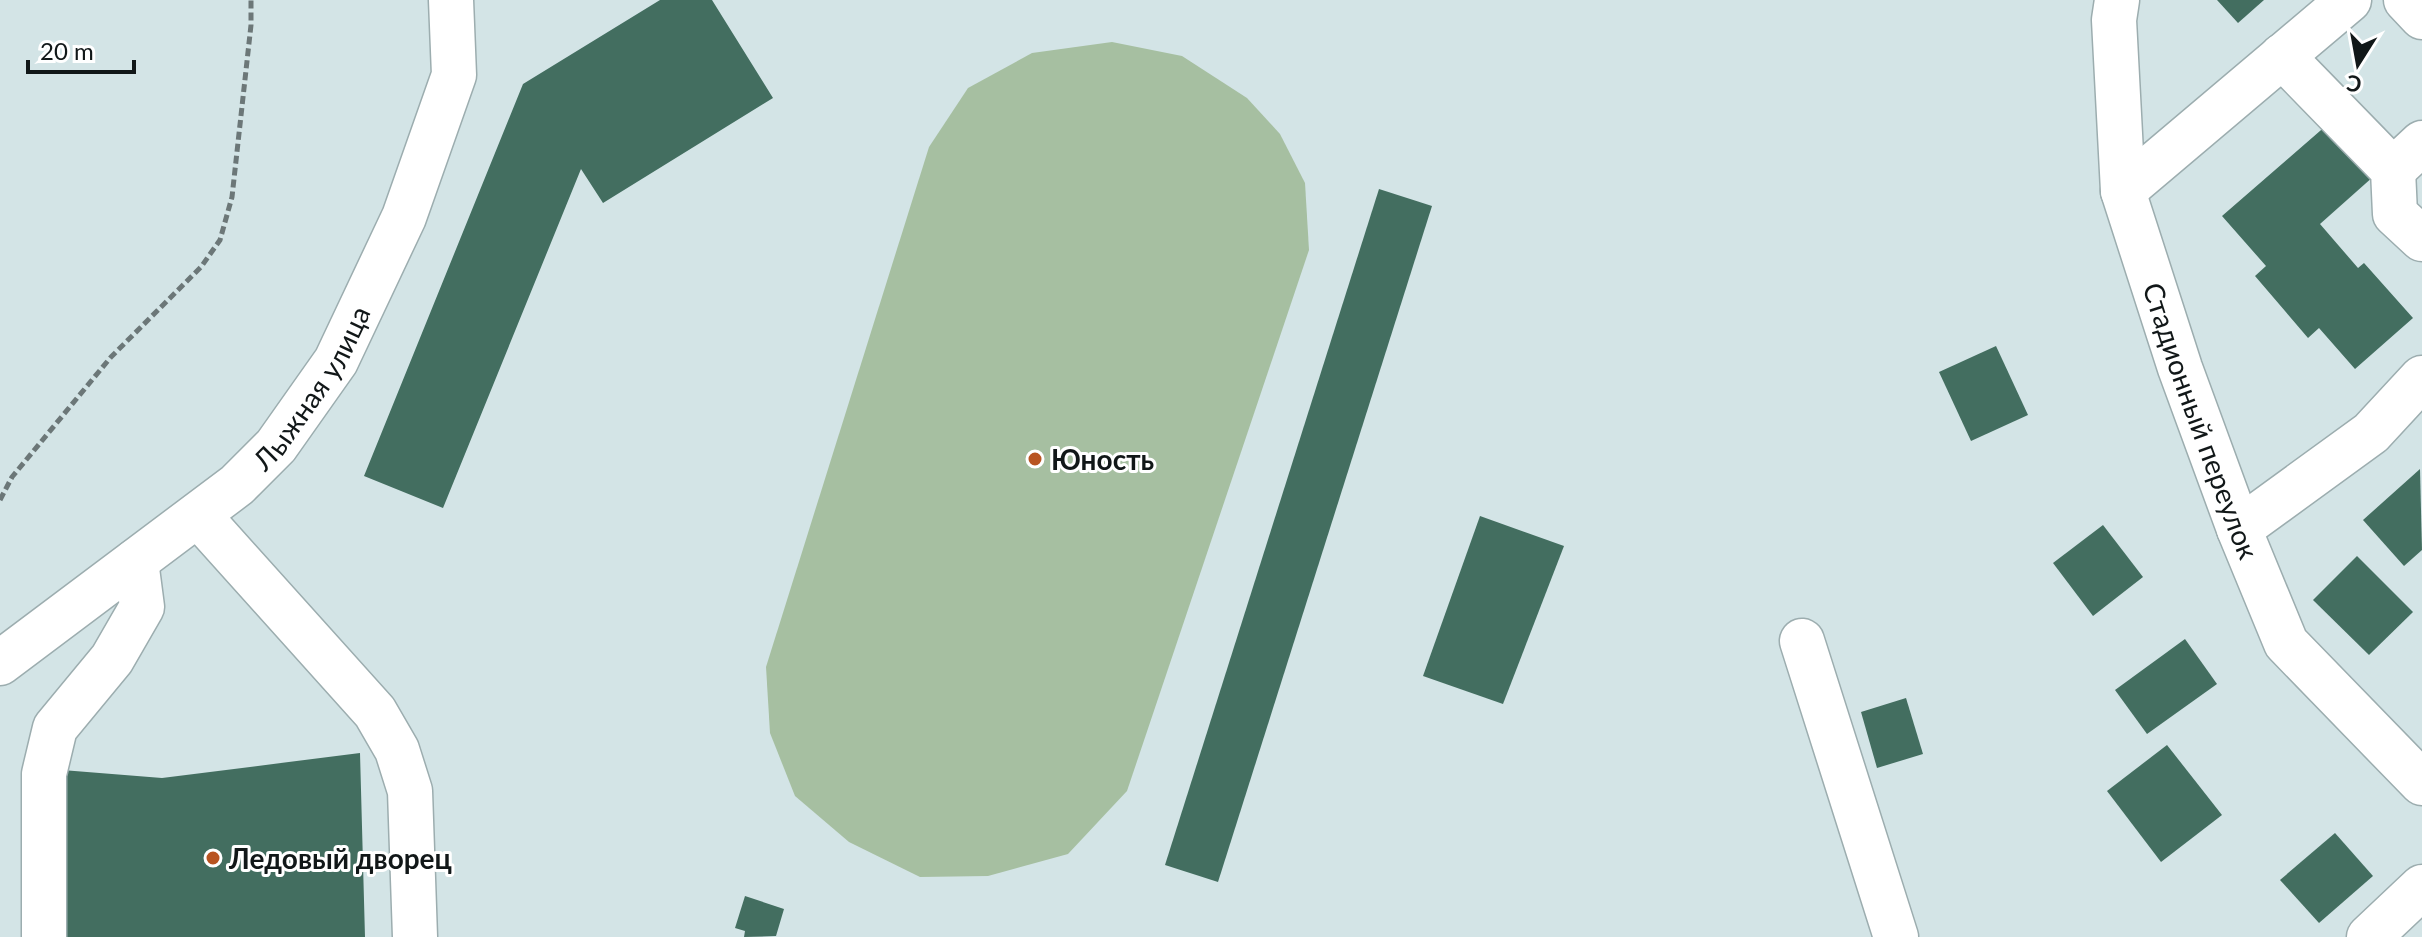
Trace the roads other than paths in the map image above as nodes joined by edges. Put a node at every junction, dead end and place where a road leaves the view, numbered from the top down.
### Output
1 (451, 0) edge
2 (2117, 0) edge
3 (2349, 0) edge
4 (2406, 0) edge
5 (2422, 17) edge
6 (2282, 56) junction
7 (2407, 156) edge
8 (2123, 191) junction
9 (2422, 239) edge
10 (2422, 378) edge
11 (198, 515) junction
12 (2239, 529) junction
13 (136, 561) junction
14 (1802, 641) dead end
15 (0, 663) edge
16 (2422, 783) edge
17 (2422, 887) edge
18 (44, 937) edge
19 (415, 937) edge
20 (1896, 937) edge
21 (2369, 937) edge

1 - 11 street, Лыжная улица
2 - 8 street, Стадионный переулок
3 - 6 street
4 - 5 street
6 - 7 street
6 - 8 street
7 - 9 street
8 - 12 street, Стадионный переулок
10 - 12 street
11 - 13 street, Лыжная улица
11 - 19 street
12 - 16 street, Стадионный переулок
13 - 15 street, Лыжная улица
13 - 18 street
14 - 20 street
17 - 21 street

